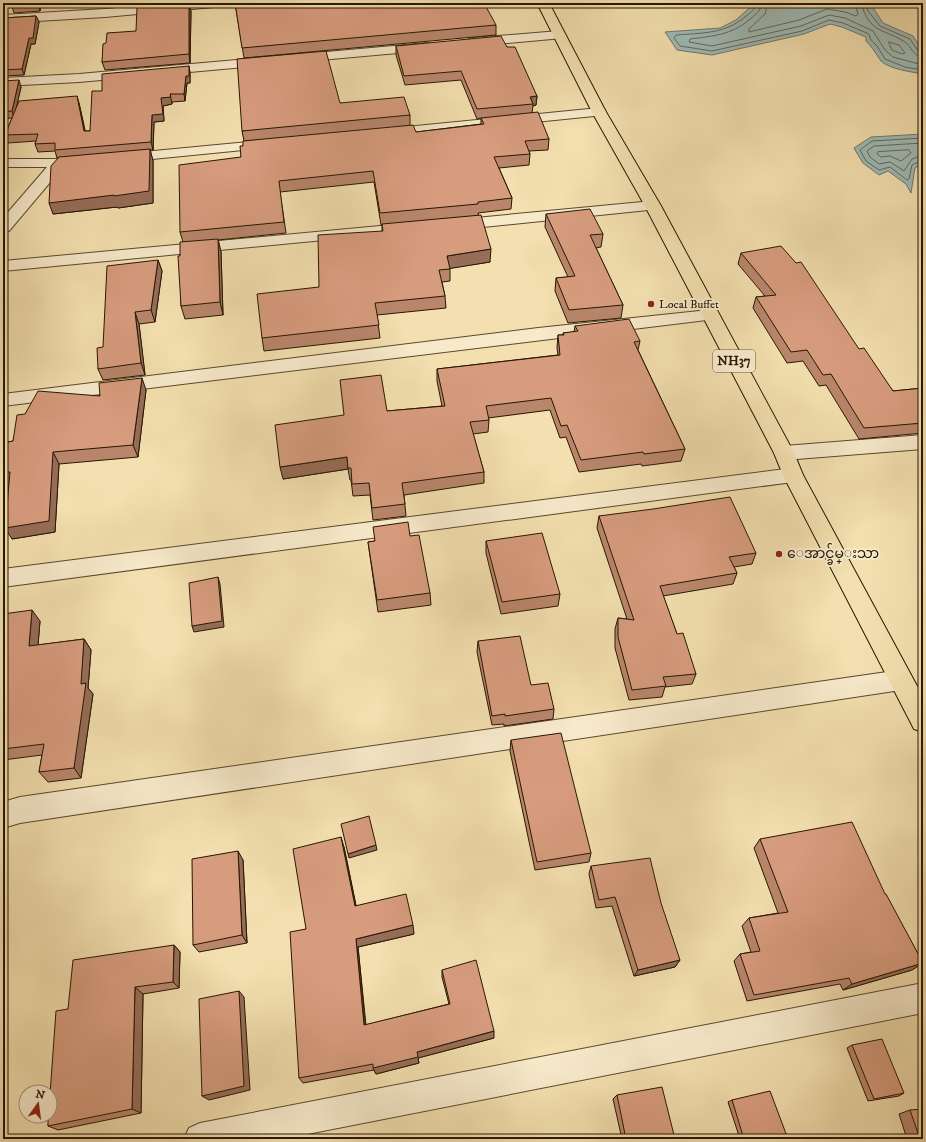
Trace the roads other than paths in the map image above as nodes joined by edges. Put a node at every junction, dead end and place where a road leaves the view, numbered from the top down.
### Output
1 (214, 3) edge
2 (543, 3) edge
3 (3, 19) edge
4 (559, 35) junction
5 (458, 44) edge
6 (442, 45) edge
7 (3, 82) edge
8 (599, 112) junction
9 (369, 134) edge
10 (282, 143) edge
11 (112, 158) edge
12 (96, 160) edge
13 (3, 163) edge
14 (59, 163) junction
15 (653, 206) junction
16 (3, 228) edge
17 (3, 266) edge
18 (709, 314) junction
19 (3, 400) edge
20 (923, 442) edge
21 (784, 453) junction
22 (793, 475) junction
23 (3, 578) edge
24 (902, 680) junction
25 (923, 721) edge
26 (3, 815) edge
27 (923, 998) edge
28 (200, 1139) edge

1 - 3 street
2 - 4 highway, NH37
4 - 5 street
4 - 8 highway, NH37
6 - 7 street
8 - 9 street
8 - 15 highway, NH37
10 - 11 street
12 - 14 street
13 - 14 street
14 - 16 street
15 - 17 street
15 - 18 highway, NH37
18 - 19 street
18 - 21 highway, NH37
20 - 21 street
21 - 22 highway, NH37
22 - 23 street
22 - 24 highway, NH37
24 - 25 highway, NH37
24 - 26 street
27 - 28 street

